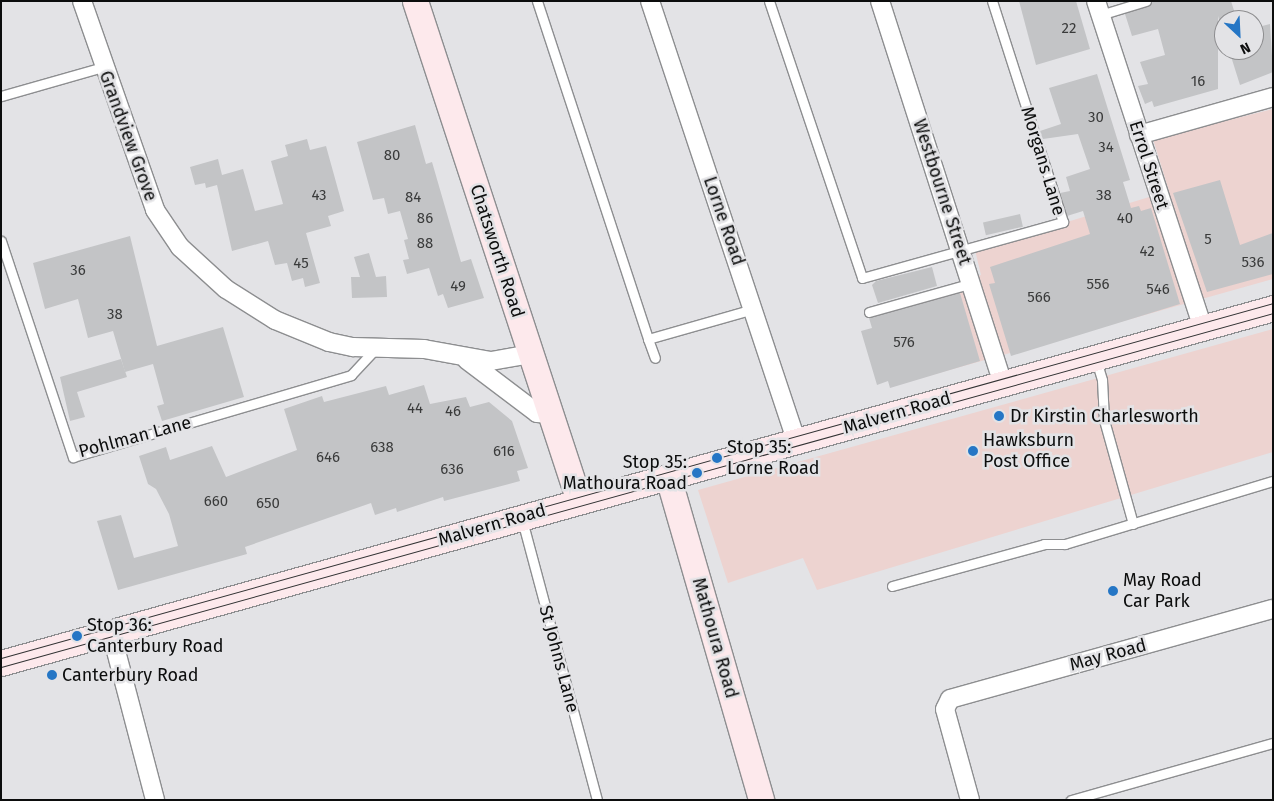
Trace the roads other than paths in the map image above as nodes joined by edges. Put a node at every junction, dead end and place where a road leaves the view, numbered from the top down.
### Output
1 (82, 1) edge
2 (415, 1) edge
3 (537, 1) edge
4 (650, 1) edge
5 (768, 1) edge
6 (880, 1) edge
7 (992, 1) edge
8 (1146, 1) edge
9 (1098, 8) edge
10 (103, 67) junction
11 (1, 96) edge
12 (1273, 97) edge
13 (1139, 135) junction
14 (1, 241) edge
15 (962, 251) junction
16 (972, 283) junction
17 (1273, 308) edge
18 (754, 309) junction
19 (869, 312) dead end
20 (1203, 328) junction
21 (648, 339) junction
22 (375, 349) junction
23 (531, 354) junction
24 (655, 358) dead end
25 (1095, 358) junction
26 (467, 360) junction
27 (1003, 383) junction
28 (551, 414) junction
29 (796, 441) junction
30 (668, 477) junction
31 (1273, 481) edge
32 (580, 501) junction
33 (521, 518) junction
34 (1132, 524) junction
35 (892, 586) dead end
36 (1273, 609) edge
37 (111, 632) junction
38 (1, 663) edge
39 (1273, 743) edge
40 (155, 800) edge
41 (596, 800) edge
42 (761, 800) edge
43 (970, 800) edge
44 (1071, 800) edge

1 - 10 street, Grandview Grove
2 - 23 main road, Chatsworth Road
3 - 21 lane
4 - 18 street, Lorne Road
5 - 15 lane
6 - 15 street, Westbourne Street
7 - 15 lane, Morgans Lane
8 - 9 lane
9 - 13 street, Errol Street
10 - 11 lane
10 - 22 street, Grandview Grove
12 - 13 street
13 - 20 street, Errol Street
14 - 22 lane, Pohlman Lane
15 - 16 street, Westbourne Street
16 - 19 lane
16 - 27 street, Westbourne Street
17 - 20 main road, Malvern Road
18 - 21 lane
18 - 29 street, Lorne Road
20 - 25 main road, Malvern Road
21 - 24 lane
22 - 26 street, Grandview Grove
23 - 26 street, Grandview Grove
23 - 28 main road, Chatsworth Road
25 - 27 main road, Malvern Road
25 - 34 lane
26 - 28 street, Grandview Grove
27 - 29 main road, Malvern Road
28 - 32 main road, Chatsworth Road
29 - 30 main road, Malvern Road
30 - 32 main road, Malvern Road
30 - 42 main road, Mathoura Road
31 - 34 lane
32 - 33 main road, Malvern Road
33 - 37 main road, Malvern Road
33 - 41 lane, St Johns Lane
34 - 35 lane
36 - 43 street, May Road
37 - 38 main road, Malvern Road
37 - 40 street
39 - 44 lane

